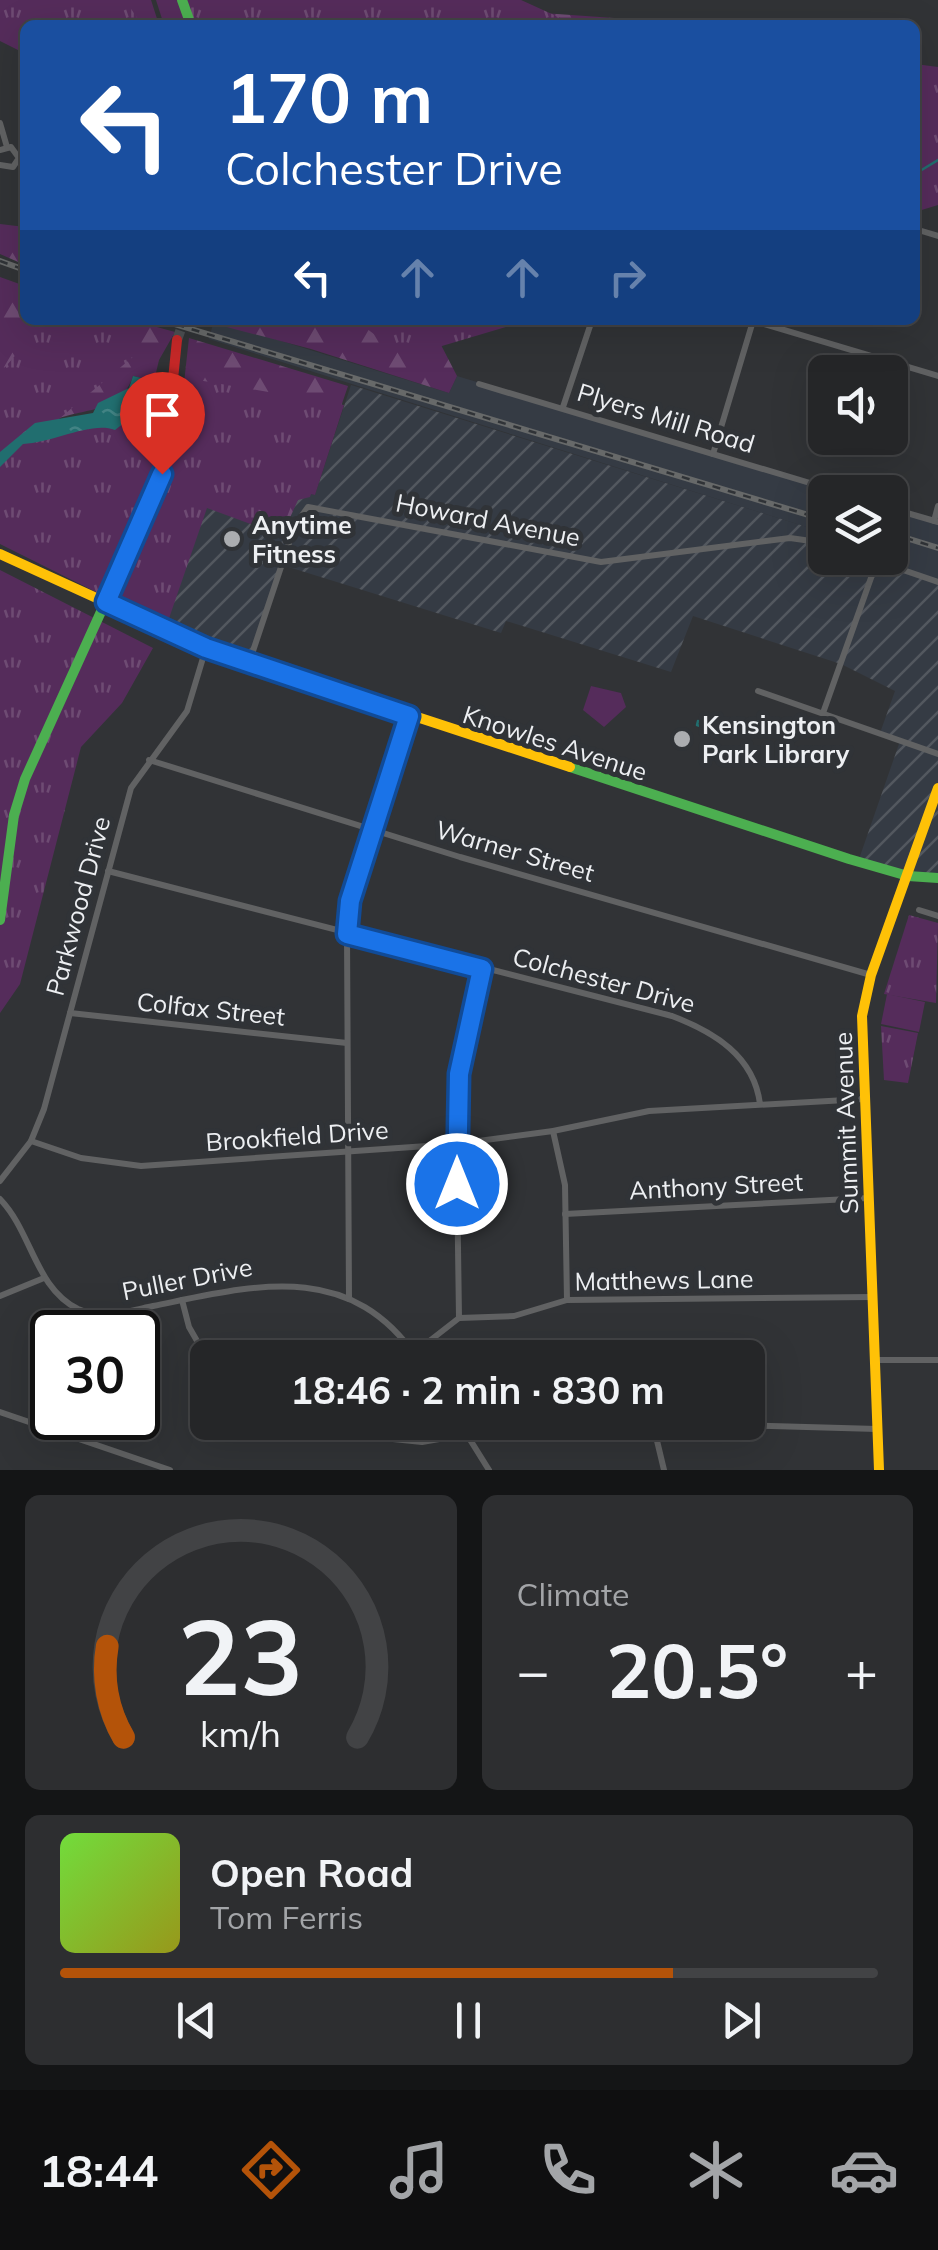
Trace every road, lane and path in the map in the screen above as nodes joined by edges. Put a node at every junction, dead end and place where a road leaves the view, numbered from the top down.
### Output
1 (0, 122) edge
2 (4, 148) edge
3 (0, 166) edge
4 (590, 325) edge
5 (751, 325) edge
6 (769, 325) edge
7 (177, 340) tunnel mouth
8 (938, 376) edge
9 (480, 384) dead end
10 (562, 408) junction
11 (713, 454) junction
12 (808, 482) edge
13 (938, 506) edge
14 (908, 513) edge
15 (936, 522) edge
16 (808, 541) edge
17 (0, 554) edge
18 (908, 571) edge
19 (873, 575) edge
20 (938, 582) edge
21 (106, 602) junction
22 (206, 648) junction
23 (249, 662) junction
24 (758, 691) dead end
25 (824, 713) junction
26 (409, 716) junction
27 (938, 754) edge
28 (149, 760) junction
29 (938, 788) edge
30 (373, 830) junction
31 (108, 871) junction
32 (908, 876) junction
33 (938, 878) edge
34 (919, 910) dead end
35 (938, 916) edge
36 (0, 920) edge
37 (347, 934) junction
38 (482, 969) junction
39 (871, 974) junction
40 (70, 1014) junction
41 (347, 1043) junction
42 (865, 1099) junction
43 (760, 1104) junction
44 (553, 1131) junction
45 (31, 1142) junction
46 (456, 1144) junction
47 (349, 1152) junction
48 (0, 1180) edge
49 (869, 1198) junction
50 (0, 1199) edge
51 (565, 1214) junction
52 (44, 1278) junction
53 (0, 1296) edge
54 (872, 1297) junction
55 (349, 1299) junction
56 (182, 1300) junction
57 (567, 1300) junction
58 (459, 1318) junction
59 (196, 1340) edge
60 (403, 1340) edge
61 (433, 1340) edge
62 (875, 1360) junction
63 (938, 1360) edge
64 (0, 1412) edge
65 (765, 1426) edge
66 (877, 1429) junction
67 (470, 1440) edge
68 (657, 1440) edge
69 (170, 1470) edge
70 (489, 1470) edge
71 (664, 1470) edge
72 (878, 1470) edge

1 - 2 street
2 - 3 street
4 - 10 street
5 - 11 street
6 - 8 street
7 - 21 street
9 - 10 street, Plyers Mill Road
10 - 11 street, Plyers Mill Road
11 - 12 street, Plyers Mill Road
13 - 15 street
14 - 15 street
16 - 23 street, Howard Avenue
17 - 21 street, Knowles Avenue
18 - 20 street
19 - 25 street
21 - 22 street, Knowles Avenue
21 - 36 street
22 - 23 street, Knowles Avenue
22 - 28 street, Parkwood Drive
23 - 26 street, Knowles Avenue
24 - 25 street
25 - 27 street
26 - 30 street
26 - 32 street, Knowles Avenue
28 - 30 street, Warner Street
28 - 31 street, Parkwood Drive
29 - 32 street, Summit Avenue
30 - 37 street
30 - 39 street, Warner Street
31 - 37 street, Colchester Drive
31 - 40 street, Parkwood Drive
32 - 33 street, Knowles Avenue
32 - 39 street, Summit Avenue
34 - 35 street
37 - 38 street, Colchester Drive
37 - 41 street
38 - 43 street, Colchester Drive
38 - 46 street
39 - 42 street, Summit Avenue
40 - 41 street, Colfax Street
40 - 45 street, Parkwood Drive
41 - 47 street
42 - 43 street, Brookfield Drive
42 - 49 street, Summit Avenue
43 - 44 street, Brookfield Drive
44 - 46 street, Brookfield Drive
44 - 51 street
45 - 47 street, Brookfield Drive
45 - 48 street, Parkwood Drive
46 - 47 street, Brookfield Drive
46 - 58 street
47 - 55 street
49 - 51 street, Anthony Street
49 - 54 street, Summit Avenue
50 - 52 street, Puller Drive
51 - 57 street
52 - 53 street
52 - 56 street, Puller Drive
54 - 57 street, Matthews Lane
54 - 62 street, Summit Avenue
55 - 56 street, Puller Drive
55 - 60 street, Puller Drive
56 - 59 street
57 - 58 street, Matthews Lane
58 - 61 street
62 - 63 street
62 - 66 street, Summit Avenue
64 - 69 street
65 - 66 street
66 - 72 street, Summit Avenue
67 - 70 street
68 - 71 street

